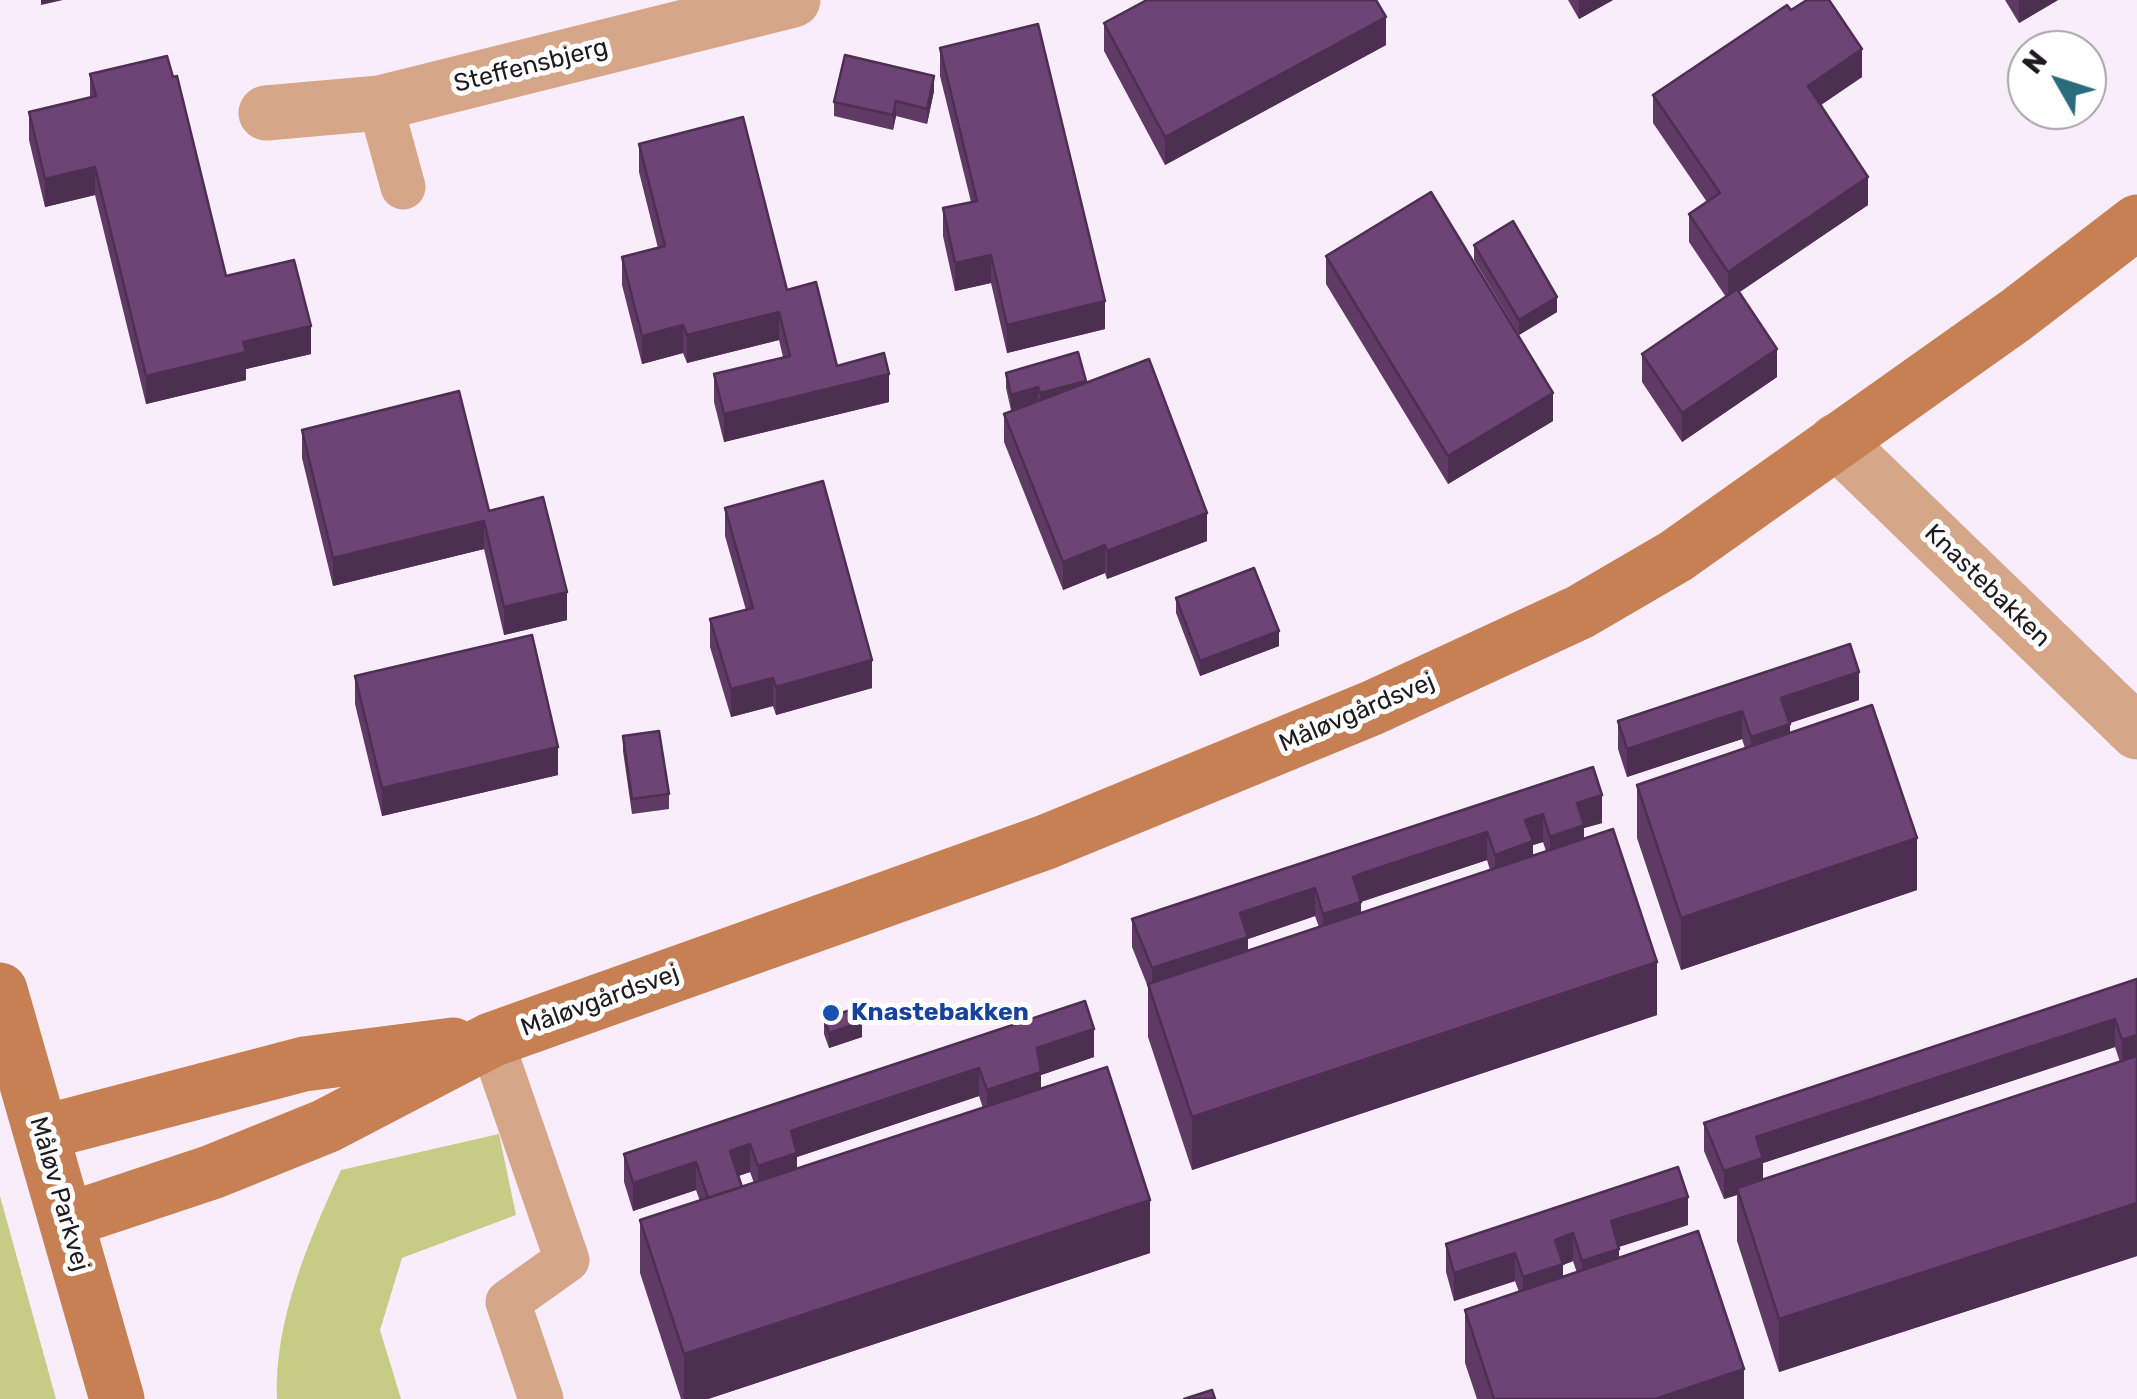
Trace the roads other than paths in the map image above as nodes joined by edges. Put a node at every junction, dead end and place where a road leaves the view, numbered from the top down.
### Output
1 (792, 0) edge
2 (380, 103) junction
3 (266, 113) dead end
4 (403, 187) dead end
5 (2137, 222) edge
6 (1836, 441) junction
7 (2137, 732) edge
8 (0, 990) edge
9 (491, 1040) junction
10 (41, 1133) junction
11 (68, 1220) junction
12 (117, 1399) edge
13 (541, 1399) edge

1 - 2 street, Steffensbjerg
2 - 3 street, Steffensbjerg
2 - 4 lane
5 - 6 street, Måløvgårdsvej
6 - 7 street, Knastebakken
6 - 9 street, Måløvgårdsvej
8 - 10 street, Måløv Parkvej
9 - 10 street, Måløvgårdsvej
9 - 11 street, Måløvgårdsvej
9 - 13 lane, Måløvgårdsvej
10 - 11 street, Måløv Parkvej
11 - 12 street, Måløv Parkvej

